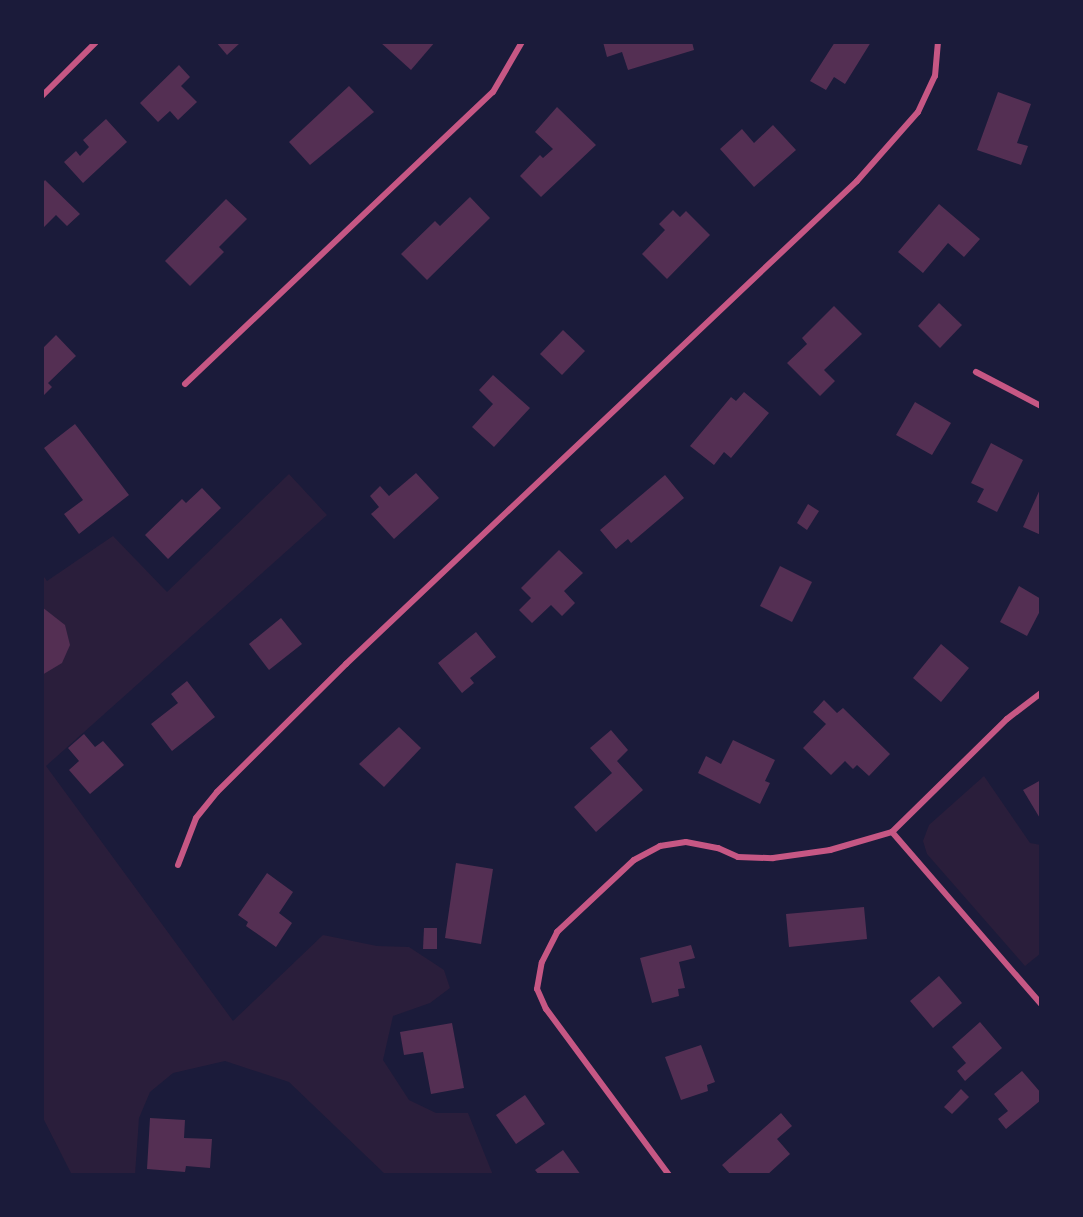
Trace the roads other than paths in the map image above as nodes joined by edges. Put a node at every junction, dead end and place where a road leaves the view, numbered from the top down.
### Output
1 (96, 42) edge
2 (522, 42) edge
3 (938, 42) edge
4 (42, 96) edge
5 (976, 372) dead end
6 (185, 384) dead end
7 (1041, 406) edge
8 (1041, 693) edge
9 (892, 832) junction
10 (178, 866) dead end
11 (1041, 1004) edge
12 (669, 1175) edge

1 - 4 street
2 - 6 street
3 - 10 street
5 - 7 street
8 - 9 street
9 - 11 street
9 - 12 street

